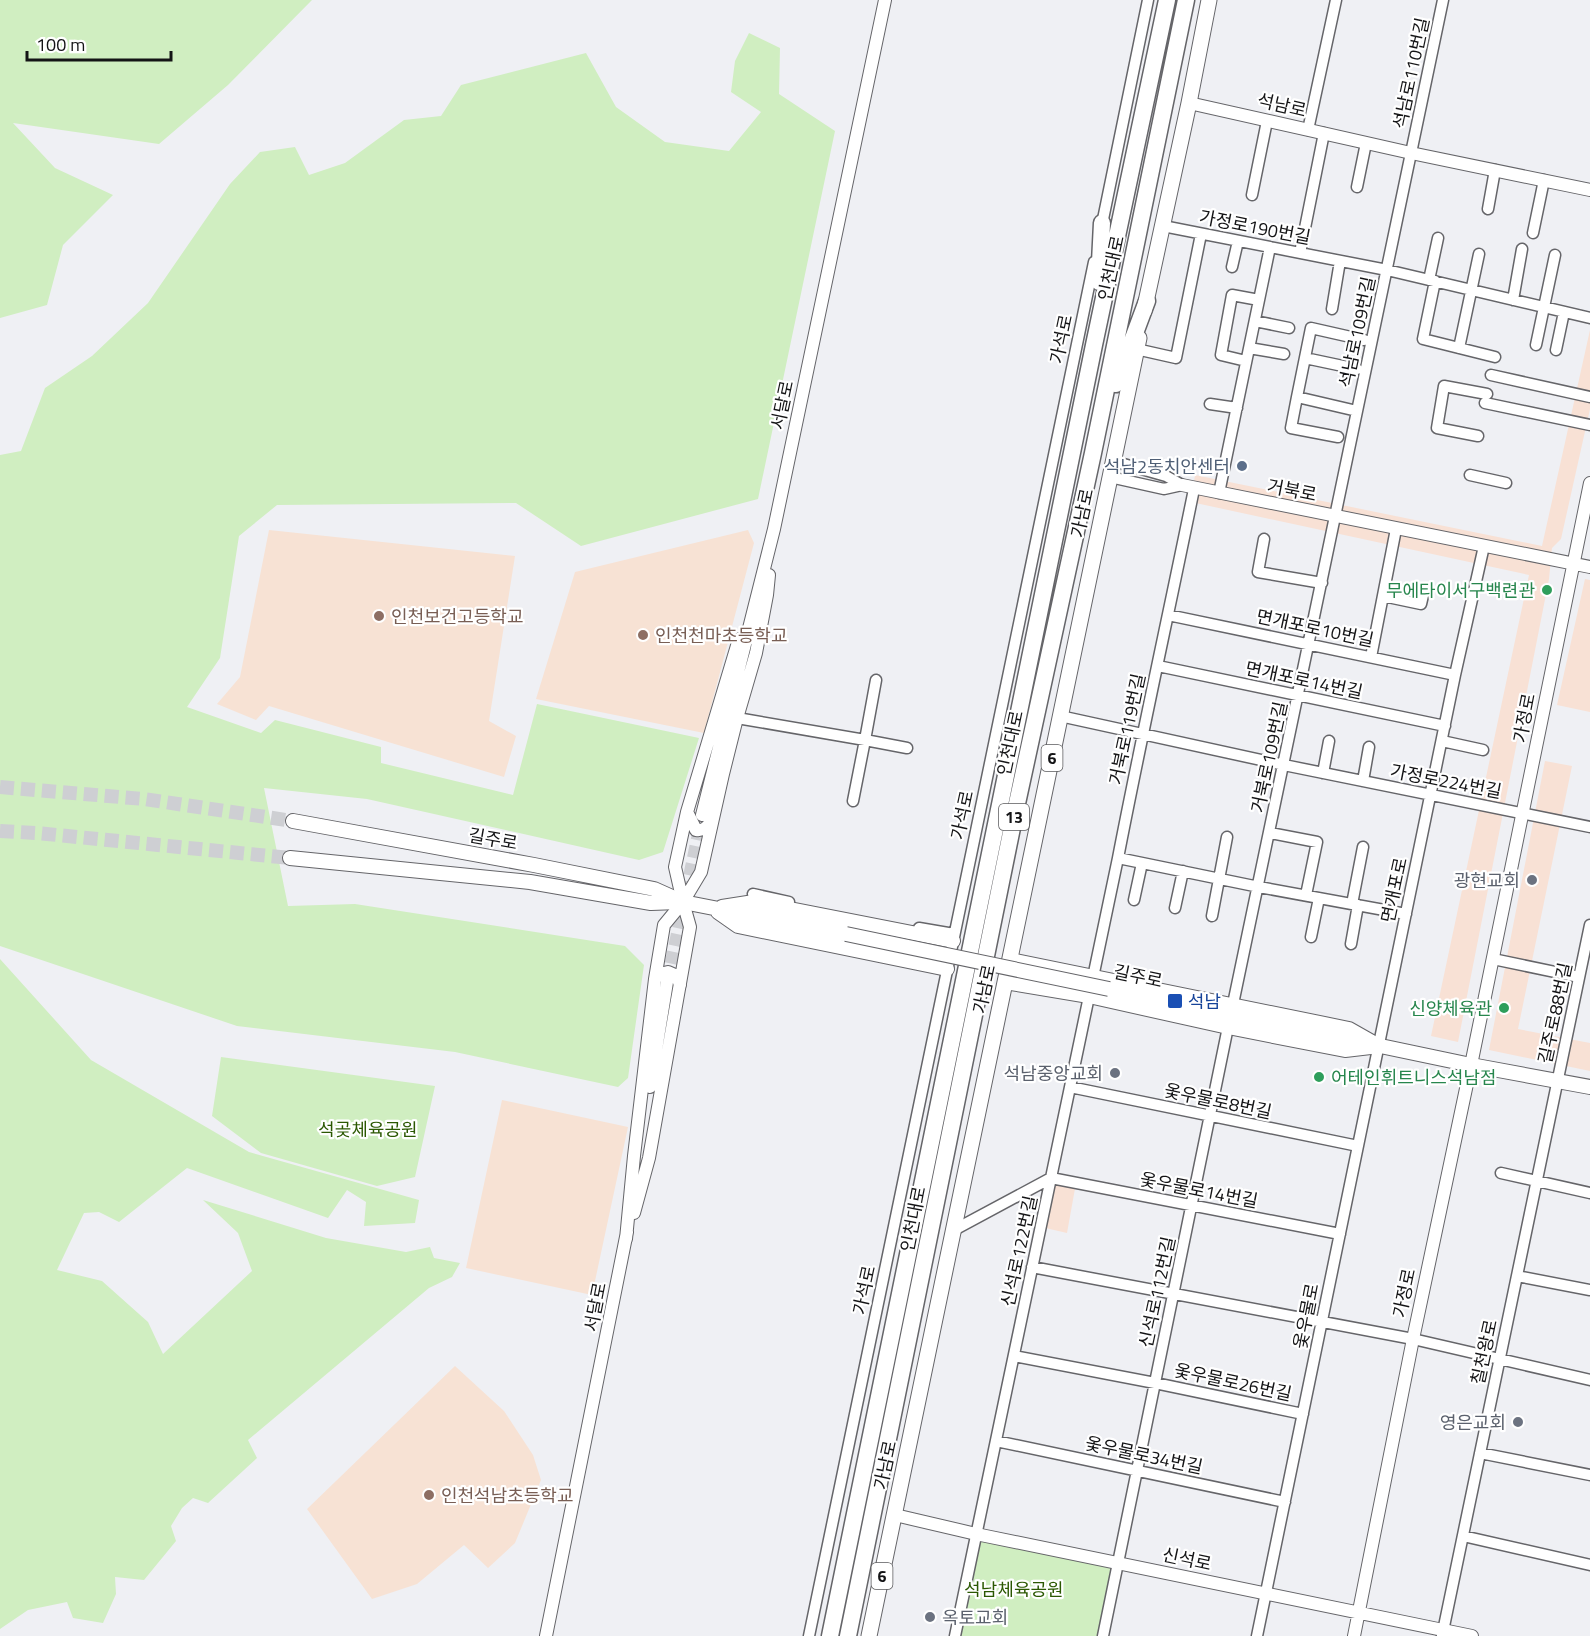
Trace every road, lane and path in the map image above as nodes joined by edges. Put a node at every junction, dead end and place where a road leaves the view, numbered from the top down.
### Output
1 (885, 0) edge
2 (1148, 0) edge
3 (1167, 0) edge
4 (1186, 0) edge
5 (1209, 0) edge
6 (1336, 0) edge
7 (1443, 0) edge
8 (1189, 103) junction
9 (1267, 121) junction
10 (1308, 130) junction
11 (1324, 134) junction
12 (1366, 143) junction
13 (1411, 153) junction
14 (1495, 170) junction
15 (1544, 180) junction
16 (1357, 187) dead end
17 (1590, 190) edge
18 (1252, 195) dead end
19 (1488, 209) dead end
20 (1102, 223) junction
21 (1162, 226) junction
22 (1533, 232) dead end
23 (1202, 234) junction
24 (1438, 238) dead end
25 (1238, 241) junction
26 (1270, 247) junction
27 (1522, 249) dead end
28 (1300, 253) junction
29 (1479, 254) dead end
30 (1555, 255) dead end
31 (1340, 261) junction
32 (1232, 267) dead end
33 (1387, 270) junction
34 (1432, 281) junction
35 (1471, 290) junction
36 (1259, 300) junction
37 (1513, 300) junction
38 (1147, 301) junction
39 (1544, 307) junction
40 (1332, 309) dead end
41 (1564, 312) junction
42 (1590, 318) edge
43 (1255, 321) junction
44 (1289, 328) dead end
45 (1364, 340) dead end
46 (1095, 345) junction
47 (1536, 345) dead end
48 (1249, 348) junction
49 (1459, 348) junction
50 (1136, 349) junction
51 (1556, 350) dead end
52 (1284, 354) dead end
53 (1495, 357) dead end
54 (1305, 358) junction
55 (1246, 361) junction
56 (1357, 369) dead end
57 (1491, 375) dead end
58 (1297, 397) junction
59 (1590, 397) edge
60 (1210, 404) dead end
61 (1237, 408) junction
62 (1358, 411) junction
63 (1590, 425) edge
64 (1478, 436) dead end
65 (1338, 437) dead end
66 (1093, 453) junction
67 (1113, 461) junction
68 (1470, 475) dead end
69 (1110, 477) junction
70 (1506, 483) dead end
71 (1590, 483) edge
72 (1188, 487) junction
73 (1219, 494) junction
74 (1335, 517) junction
75 (774, 529) junction
76 (1396, 529) junction
77 (1264, 539) dead end
78 (1484, 546) junction
79 (1573, 564) junction
80 (1590, 567) edge
81 (1322, 583) junction
82 (1424, 591) dead end
83 (1383, 596) junction
84 (1168, 615) junction
85 (1309, 644) junction
86 (1371, 657) junction
87 (1158, 666) junction
88 (1455, 675) junction
89 (876, 680) dead end
90 (1298, 696) junction
91 (1060, 716) junction
92 (737, 718) junction
93 (1445, 726) junction
94 (1142, 734) junction
95 (865, 740) junction
96 (1329, 741) dead end
97 (1442, 741) junction
98 (1369, 747) dead end
99 (907, 748) dead end
100 (1483, 750) dead end
101 (1284, 765) junction
102 (1323, 773) junction
103 (1363, 781) junction
104 (1431, 795) junction
105 (853, 801) dead end
106 (687, 812) junction
107 (1523, 813) junction
108 (707, 817) junction
109 (293, 821) tunnel mouth
110 (1590, 827) edge
111 (1270, 833) junction
112 (1227, 837) dead end
113 (1363, 847) dead end
114 (290, 858) tunnel mouth
115 (1118, 858) junction
116 (1142, 862) junction
117 (1183, 871) junction
118 (1220, 879) junction
119 (1259, 886) junction
120 (753, 894) dead end
121 (1306, 895) junction
122 (1319, 898) junction
123 (1134, 900) dead end
124 (683, 902) junction
125 (1355, 905) junction
126 (1175, 908) dead end
127 (714, 909) junction
128 (1406, 914) junction
129 (1212, 916) dead end
130 (1590, 925) edge
131 (1311, 937) dead end
132 (954, 938) junction
133 (1351, 945) dead end
134 (1587, 953) edge
135 (1493, 959) junction
136 (1010, 960) junction
137 (947, 969) junction
138 (1094, 976) junction
139 (1579, 977) junction
140 (661, 980) junction
141 (1005, 982) junction
142 (680, 985) junction
143 (1089, 996) junction
144 (1233, 1004) junction
145 (1228, 1027) junction
146 (1379, 1046) junction
147 (1472, 1065) junction
148 (1557, 1081) junction
149 (1070, 1087) junction
150 (1590, 1087) edge
151 (1210, 1116) junction
152 (1358, 1146) junction
153 (1501, 1173) dead end
154 (1051, 1178) junction
155 (1537, 1181) junction
156 (1590, 1193) edge
157 (1192, 1205) junction
158 (954, 1230) junction
159 (1340, 1234) junction
160 (626, 1239) junction
161 (1032, 1267) junction
162 (1517, 1276) junction
163 (1590, 1290) edge
164 (1173, 1293) junction
165 (1321, 1321) junction
166 (1413, 1339) junction
167 (1014, 1356) junction
168 (1500, 1359) junction
169 (1590, 1380) edge
170 (1155, 1383) junction
171 (1303, 1414) junction
172 (996, 1441) junction
173 (1480, 1453) junction
174 (1137, 1471) junction
175 (1590, 1475) edge
176 (1285, 1502) junction
177 (895, 1515) junction
178 (976, 1534) junction
179 (1463, 1536) junction
180 (1118, 1563) junction
181 (1590, 1565) edge
182 (1266, 1593) junction
183 (1359, 1612) junction
184 (1443, 1633) edge
185 (546, 1636) edge
186 (809, 1636) edge
187 (830, 1636) edge
188 (848, 1636) edge
189 (869, 1636) edge
190 (955, 1636) edge
191 (1103, 1636) edge
192 (1257, 1636) edge
193 (1354, 1636) edge
194 (1472, 1636) edge

1 - 75 street, 서달로
2 - 20 street, 가석로
3 - 46 highway, 인천대로 / 13
4 - 66 highway, 인천대로 / 13
5 - 8 main road, 가남로 / 6
6 - 10 street
7 - 13 street, 석남로110번길
8 - 9 street, 석남로
8 - 21 main road, 가남로 / 6
9 - 10 street, 석남로
9 - 18 street
10 - 11 street, 석남로
11 - 12 street, 석남로
11 - 28 street
12 - 13 street, 석남로
12 - 16 street
13 - 14 street, 석남로
13 - 33 street, 석남로109번길
14 - 15 street, 석남로
14 - 19 street
15 - 17 street, 석남로
15 - 22 street
20 - 46 highway
20 - 132 street, 가석로
21 - 23 street, 가정로190번길
21 - 38 main road, 가남로 / 6
23 - 25 street, 가정로190번길
23 - 50 street
24 - 34 street
25 - 26 street, 가정로190번길
25 - 32 street
26 - 28 street, 가정로190번길
26 - 36 street
27 - 37 street
28 - 31 street, 가정로190번길
29 - 35 street
30 - 39 street
31 - 33 street, 가정로190번길
31 - 40 street
33 - 34 street, 가정로190번길
33 - 62 street, 석남로109번길
34 - 35 street, 가정로190번길
34 - 49 street
35 - 37 street, 가정로190번길
35 - 49 street
36 - 43 street
36 - 55 street
37 - 39 street, 가정로190번길
38 - 50 main road, 가남로 / 6
38 - 66 highway
39 - 41 street, 가정로190번길
39 - 47 street
41 - 42 street, 가정로190번길
41 - 51 street
43 - 44 street
43 - 48 street
45 - 54 street
46 - 187 highway, 인천대로 / 13
48 - 52 street
48 - 55 street
49 - 53 street
50 - 67 main road, 가남로 / 6
54 - 56 street
54 - 58 street
55 - 61 street
57 - 59 street
58 - 62 street
58 - 65 street
60 - 61 street
61 - 73 street
62 - 74 street, 석남로109번길
63 - 64 street
66 - 188 highway, 인천대로 / 13
67 - 69 main road, 가남로 / 6
67 - 72 street
68 - 70 street
69 - 72 street
69 - 91 main road, 가남로 / 6
71 - 79 street, 가정로
72 - 73 street, 거북로
72 - 84 street, 거북로119번길
73 - 74 street, 거북로
74 - 76 street, 거북로
74 - 81 street, 거북로109번길
75 - 92 street
75 - 106 street
75 - 108 street, 서달로
76 - 78 street, 거북로
76 - 83 street
77 - 81 street
78 - 79 street, 거북로
78 - 88 street, 면개포로
79 - 80 street, 거북로
79 - 107 street, 가정로
81 - 85 street, 거북로109번길
82 - 83 street
83 - 86 street
84 - 85 street, 면개포로10번길
84 - 87 street, 거북로119번길
85 - 86 street, 면개포로10번길
85 - 90 street, 거북로109번길
86 - 88 street, 면개포로10번길
87 - 90 street, 면개포로14번길
87 - 94 street, 거북로119번길
88 - 93 street, 면개포로
89 - 95 street
90 - 93 street, 면개포로14번길
90 - 101 street, 거북로109번길
91 - 94 street, 가정로224번길
91 - 136 main road, 가남로 / 6
92 - 95 street
92 - 108 street
93 - 97 street, 면개포로
94 - 101 street, 가정로224번길
94 - 115 street, 거북로119번길
95 - 99 street
95 - 105 street
96 - 102 street
97 - 100 street
97 - 104 street, 면개포로
98 - 103 street, 가정로224번길
101 - 102 street, 가정로224번길
101 - 111 street, 거북로109번길
102 - 103 street, 가정로224번길
103 - 104 street, 가정로224번길
104 - 107 street, 가정로224번길
104 - 128 street, 면개포로
106 - 108 street
106 - 124 street
107 - 110 street, 가정로224번길
107 - 135 street, 가정로
108 - 124 street, 서달로
109 - 124 main road, 길주로
111 - 119 street, 거북로109번길
111 - 121 street
112 - 118 street
113 - 125 street
114 - 124 main road, 길주로
115 - 116 street
115 - 138 street, 거북로119번길
116 - 117 street
116 - 123 street
117 - 118 street
117 - 126 street
118 - 119 street
118 - 129 street
119 - 121 street
119 - 144 street, 거북로109번길
120 - 132 street
121 - 122 street
122 - 125 street
122 - 131 street
124 - 127 main road, 길주로
124 - 140 street, 서달로
124 - 142 street
125 - 128 street
125 - 133 street
127 - 132 main road, 길주로
127 - 137 main road, 길주로
127 - 146 main road, 길주로, bridge
128 - 146 street, 면개포로
130 - 134 street, 길주로88번길
132 - 137 street, 가석로
134 - 139 street, 길주로88번길
135 - 139 street
135 - 147 street, 가정로
136 - 138 main road
136 - 141 main road, 가남로 / 6
137 - 186 street, 가석로
138 - 143 street, 신석로122번길
138 - 144 main road
139 - 148 street, 길주로88번길
140 - 142 street
140 - 160 street, 서달로
141 - 143 main road
141 - 158 main road, 가남로 / 6
142 - 160 street
143 - 145 main road
143 - 149 street, 신석로122번길
144 - 146 main road
145 - 146 main road
145 - 151 street, 신석로112번길
146 - 147 main road, 길주로
146 - 152 street, 옻우물로
147 - 148 main road, 길주로
147 - 166 street, 가정로
148 - 150 main road, 길주로
148 - 155 street, 칠천왕로
149 - 151 street, 옻우물로8번길
149 - 154 street, 신석로122번길
151 - 152 street, 옻우물로8번길
151 - 157 street, 신석로112번길
152 - 159 street, 옻우물로
153 - 155 street
154 - 157 street, 옻우물로14번길
154 - 158 street
154 - 161 street, 신석로122번길
155 - 156 street
155 - 162 street, 칠천왕로
157 - 159 street, 옻우물로14번길
157 - 164 street, 신석로112번길
158 - 177 main road, 가남로 / 6
159 - 165 street, 옻우물로
160 - 185 street, 서달로
161 - 164 street
161 - 167 street, 신석로122번길
162 - 163 street
162 - 168 street, 칠천왕로
164 - 165 street
164 - 170 street, 신석로112번길
165 - 166 street
165 - 171 street, 옻우물로
166 - 168 street
166 - 183 street, 가정로
167 - 170 street, 옻우물로26번길
167 - 172 street, 신석로122번길
168 - 169 street
168 - 173 street, 칠천왕로
170 - 171 street, 옻우물로26번길
170 - 174 street, 신석로112번길
171 - 176 street, 옻우물로
172 - 174 street, 옻우물로34번길
172 - 178 street, 신석로122번길
173 - 175 street
173 - 179 street, 칠천왕로
174 - 176 street, 옻우물로34번길
174 - 180 street, 신석로112번길
176 - 182 street, 옻우물로
177 - 178 street, 신석로
177 - 189 main road, 가남로 / 6
178 - 180 street, 신석로
178 - 190 street, 신석로122번길
179 - 181 street
179 - 184 street, 칠천왕로
180 - 182 street, 신석로
180 - 191 street, 신석로112번길
182 - 183 street, 신석로
182 - 192 street, 옻우물로
183 - 184 street, 신석로
183 - 193 street, 가정로
184 - 194 street, 신석로

